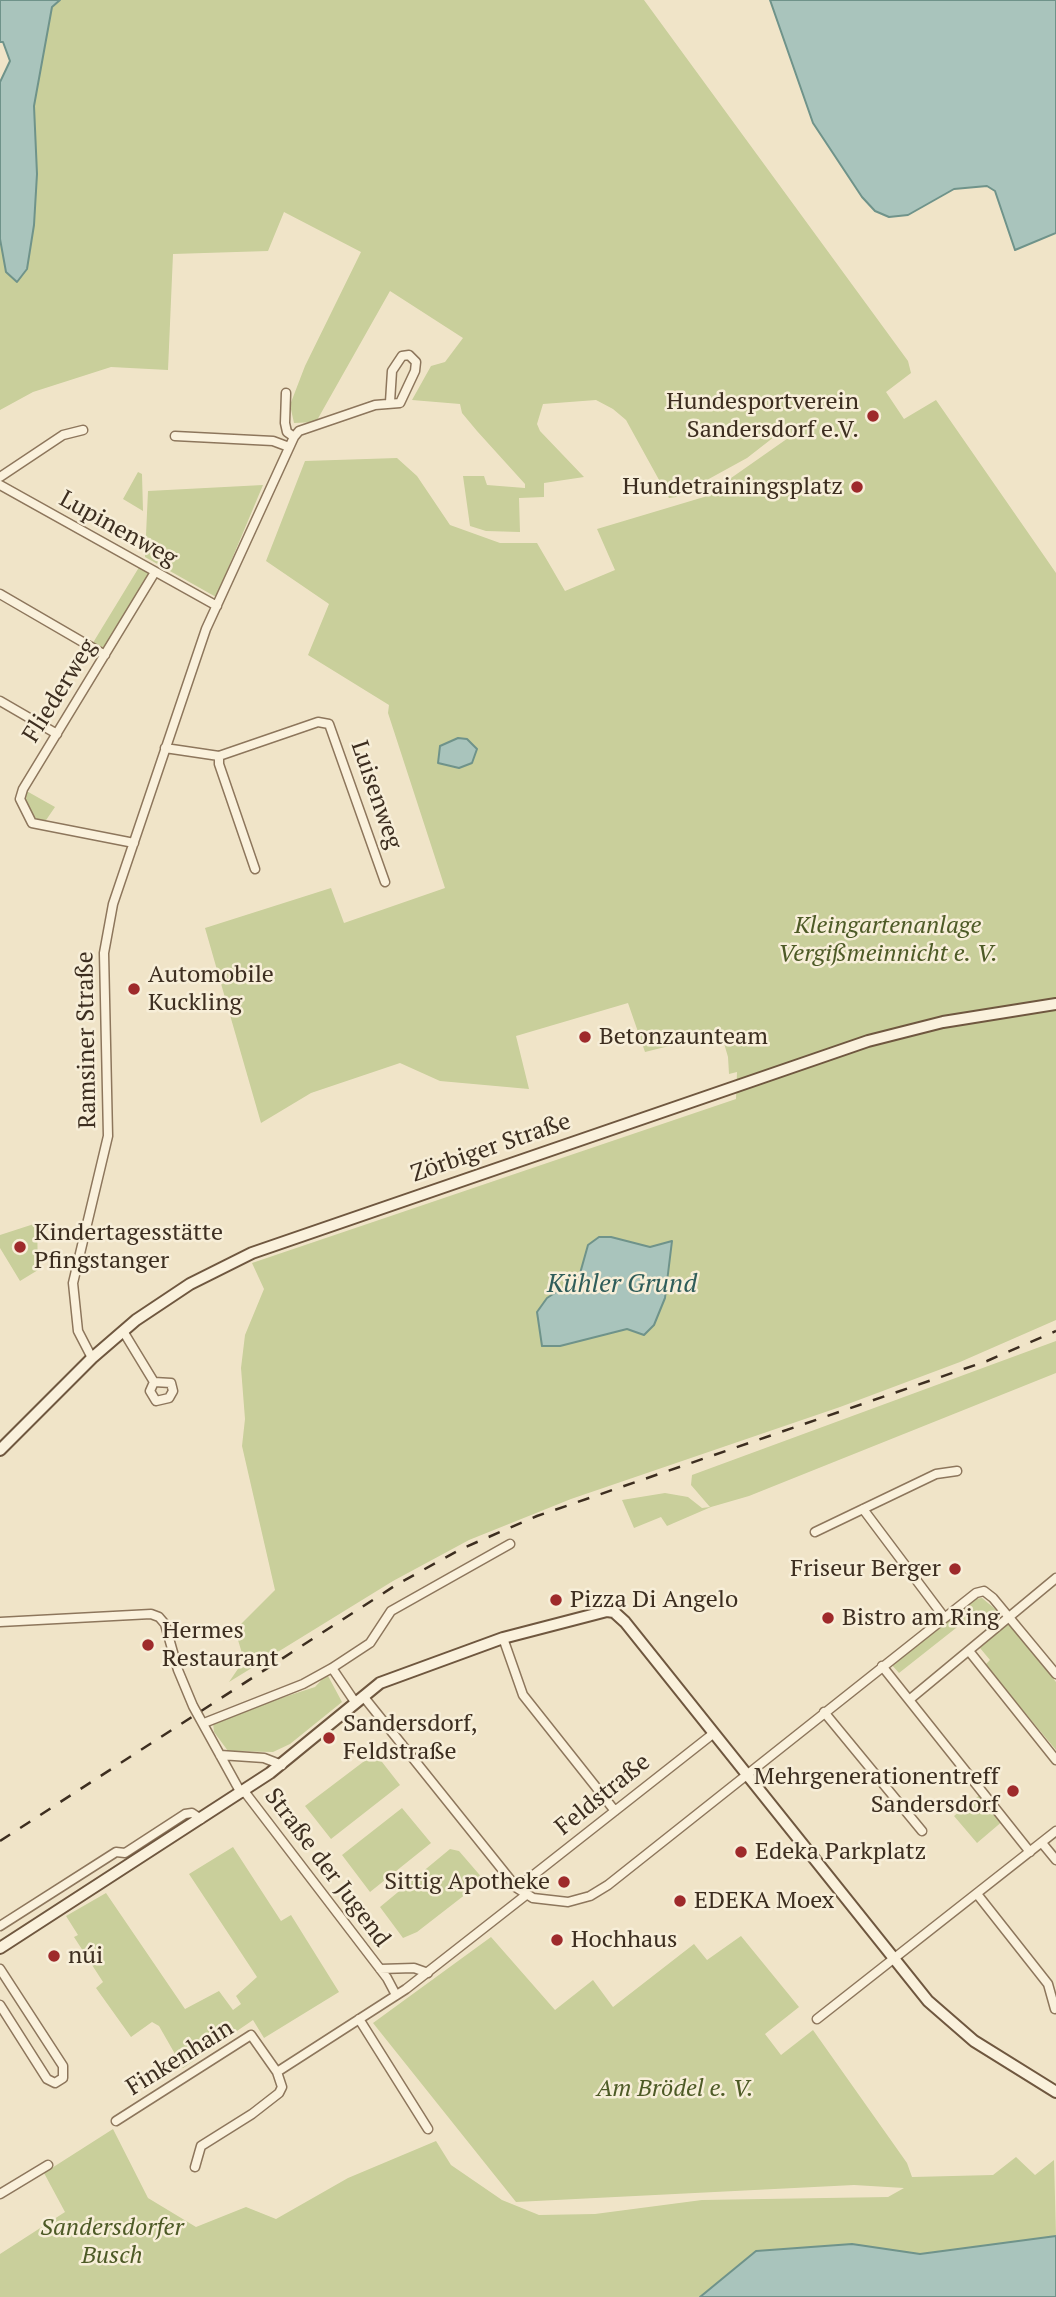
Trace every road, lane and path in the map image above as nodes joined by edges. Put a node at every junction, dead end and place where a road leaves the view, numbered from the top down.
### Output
1 (286, 393) dead end
2 (390, 402) junction
3 (83, 430) dead end
4 (175, 436) dead end
5 (294, 437) junction
6 (289, 447) junction
7 (0, 477) edge
8 (0, 485) edge
9 (155, 572) junction
10 (0, 594) edge
11 (217, 606) junction
12 (105, 655) junction
13 (0, 701) edge
14 (57, 734) junction
15 (165, 748) junction
16 (219, 756) junction
17 (134, 843) junction
18 (254, 869) dead end
19 (385, 882) dead end
20 (1056, 1004) edge
21 (123, 1331) junction
22 (92, 1358) junction
23 (154, 1382) dead end
24 (0, 1450) edge
25 (957, 1471) dead end
26 (863, 1509) junction
27 (815, 1532) dead end
28 (510, 1544) dead end
29 (1056, 1578) edge
30 (944, 1617) junction
31 (1010, 1617) junction
32 (0, 1622) edge
33 (503, 1638) junction
34 (969, 1651) junction
35 (882, 1666) junction
36 (332, 1668) junction
37 (1056, 1674) edge
38 (359, 1699) junction
39 (909, 1700) junction
40 (824, 1712) junction
41 (204, 1723) junction
42 (714, 1733) junction
43 (220, 1755) junction
44 (1056, 1760) edge
45 (282, 1765) junction
46 (747, 1774) junction
47 (242, 1792) junction
48 (615, 1811) junction
49 (201, 1819) junction
50 (922, 1831) dead end
51 (1056, 1831) edge
52 (1042, 1843) junction
53 (1030, 1852) junction
54 (125, 1853) junction
55 (1056, 1860) edge
56 (128, 1866) junction
57 (517, 1888) junction
58 (58, 1889) junction
59 (977, 1894) junction
60 (526, 1895) junction
61 (67, 1905) junction
62 (0, 1926) edge
63 (0, 1948) edge
64 (894, 1959) junction
65 (0, 1969) edge
66 (380, 1969) junction
67 (428, 1973) junction
68 (396, 1995) junction
69 (0, 2004) edge
70 (1055, 2010) edge
71 (359, 2019) junction
72 (817, 2019) dead end
73 (277, 2071) junction
74 (1056, 2092) edge
75 (116, 2121) dead end
76 (428, 2129) dead end
77 (48, 2165) dead end
78 (195, 2167) dead end
79 (0, 2194) edge

1 - 5 street
2 - 2 street
2 - 5 street
3 - 7 street
4 - 6 street
5 - 6 street, Ramsiner Straße
6 - 11 street, Ramsiner Straße
8 - 9 street, Lupinenweg
9 - 11 street, Lupinenweg
9 - 12 street, Fliederweg
10 - 12 street
11 - 15 street, Ramsiner Straße
12 - 14 street, Fliederweg
13 - 14 street
14 - 17 street, Fliederweg
15 - 16 street, Luisenweg
15 - 17 street, Ramsiner Straße
16 - 18 street
16 - 19 street, Luisenweg
17 - 22 street, Ramsiner Straße
20 - 21 street, Zörbiger Straße
21 - 22 street, Zörbiger Straße
21 - 23 street
22 - 24 street, Zörbiger Straße
25 - 26 street
26 - 27 street
26 - 30 street
28 - 36 street
29 - 31 street
30 - 31 street
30 - 35 street
31 - 34 street
31 - 37 street
32 - 41 street, Straße der Jugend
33 - 38 street
33 - 42 street
33 - 48 street
34 - 39 street
34 - 44 street
35 - 39 street
35 - 40 street
36 - 38 street
36 - 41 street
38 - 45 street
38 - 57 street
39 - 53 street
40 - 46 street
40 - 50 street
41 - 43 street, Straße der Jugend
42 - 46 street
42 - 48 street, Feldstraße
43 - 45 street
43 - 47 street, Straße der Jugend
45 - 47 street
46 - 60 street
46 - 64 street
47 - 49 street
47 - 66 street, Straße der Jugend
48 - 57 street, Feldstraße
49 - 54 street
49 - 56 street
51 - 52 street
52 - 53 street
52 - 55 street
53 - 59 street
54 - 56 street
54 - 58 street
56 - 61 street
57 - 60 street
58 - 61 street
58 - 62 street
59 - 64 street
59 - 70 street
60 - 67 street
61 - 63 street
64 - 72 street
64 - 74 street
65 - 69 street
66 - 67 street, Straße der Jugend
66 - 68 street, Straße der Jugend
67 - 68 street
68 - 71 street
71 - 73 street
71 - 76 street
73 - 75 street, Finkenhain
73 - 78 street
77 - 79 street

